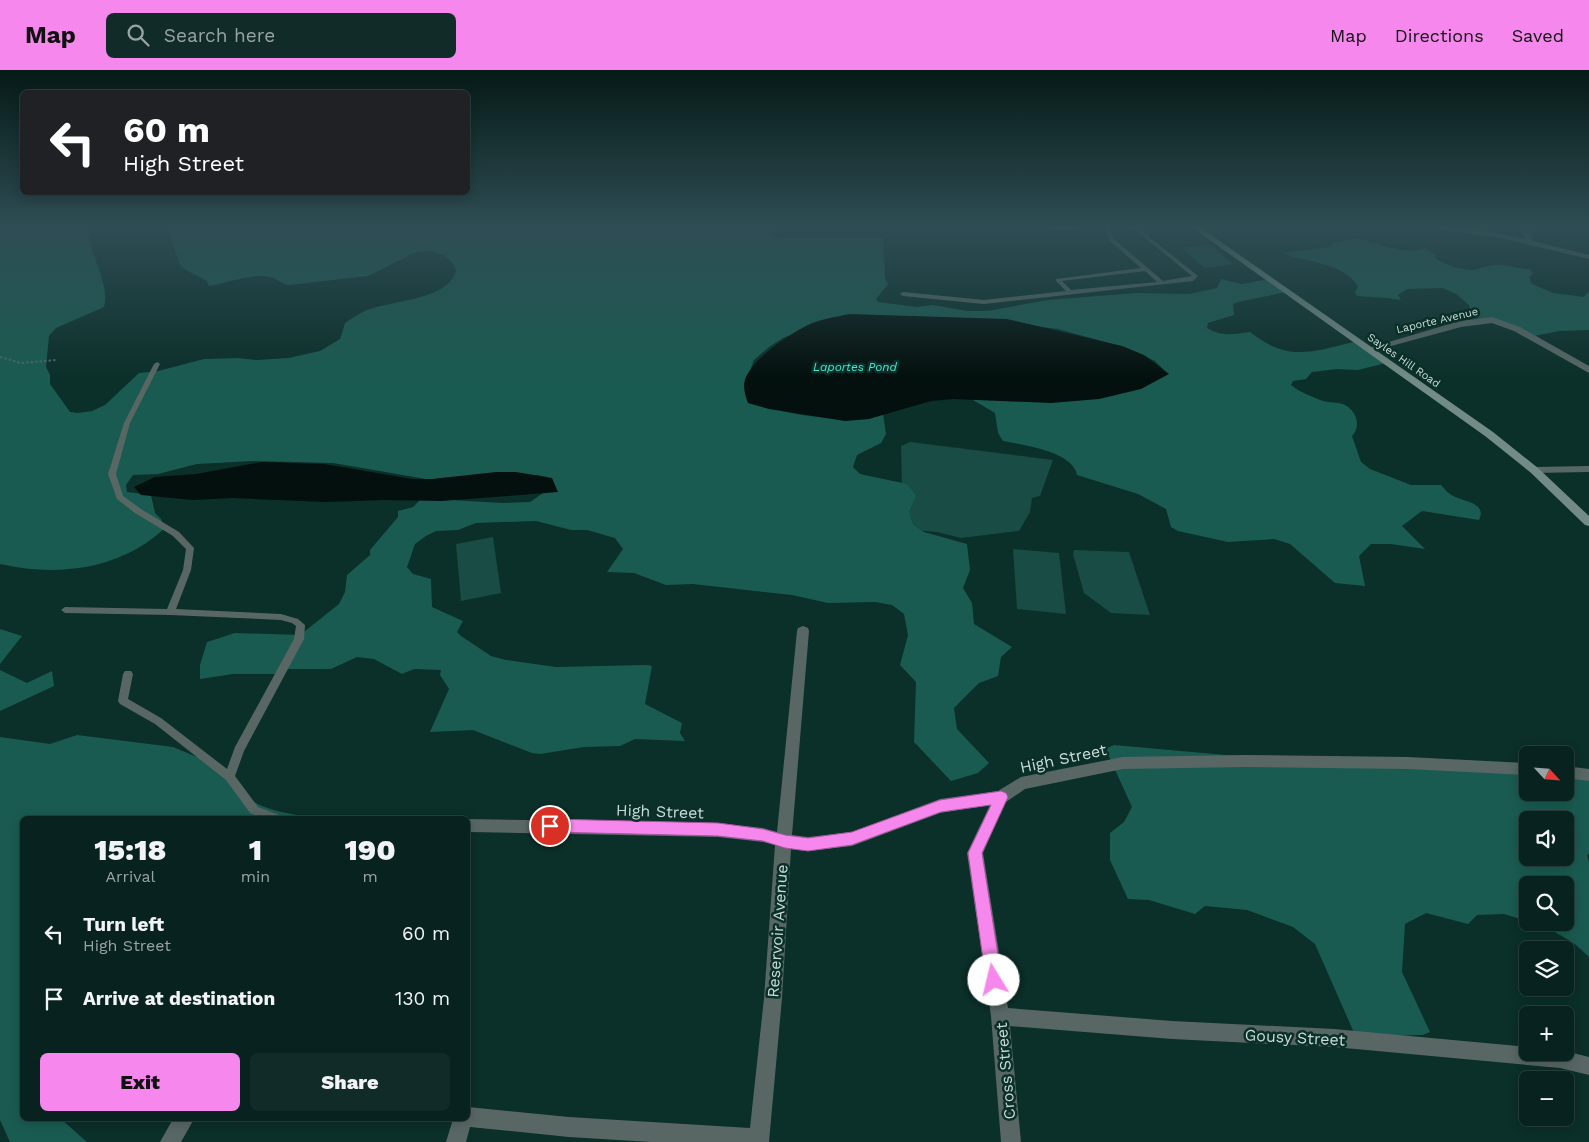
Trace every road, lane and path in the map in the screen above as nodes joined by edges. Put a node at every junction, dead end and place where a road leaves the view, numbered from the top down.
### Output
1 (1074, 278) edge
2 (1156, 278) edge
3 (1194, 278) edge
4 (1268, 278) edge
5 (1162, 283) junction
6 (1070, 292) junction
7 (903, 294) dead end
8 (1368, 349) junction
9 (0, 358) edge
10 (56, 360) dead end
11 (157, 364) dead end
12 (1589, 370) edge
13 (1589, 469) edge
14 (1534, 470) junction
15 (1589, 522) edge
16 (65, 610) dead end
17 (170, 612) junction
18 (803, 631) dead end
19 (128, 674) dead end
20 (1519, 769) edge
21 (1574, 773) edge
22 (1589, 775) edge
23 (230, 777) junction
24 (1001, 797) junction
25 (270, 816) edge
26 (470, 825) edge
27 (785, 841) junction
28 (1000, 1016) junction
29 (1589, 1066) edge
30 (470, 1117) edge
31 (183, 1121) edge
32 (462, 1121) edge
33 (760, 1140) edge
34 (170, 1142) edge
35 (456, 1142) edge
36 (1011, 1142) edge

1 - 6 lane
2 - 5 lane
3 - 5 lane
4 - 8 main road, Sayles Hill Road
5 - 6 lane
6 - 7 lane
8 - 12 street, Laporte Avenue
8 - 14 main road, Sayles Hill Road
9 - 10 path
11 - 17 lane
13 - 14 street
14 - 15 main road, Sayles Hill Road
16 - 17 lane
17 - 23 lane
18 - 27 street, Reservoir Avenue
19 - 23 lane
20 - 24 street, High Street
21 - 22 street
23 - 25 lane
24 - 27 street, High Street
24 - 28 street, Cross Street
26 - 27 street, High Street
27 - 33 street, Reservoir Avenue
28 - 29 street, Gousy Street
28 - 36 street, Cross Street
30 - 33 street
31 - 34 street
32 - 35 street

